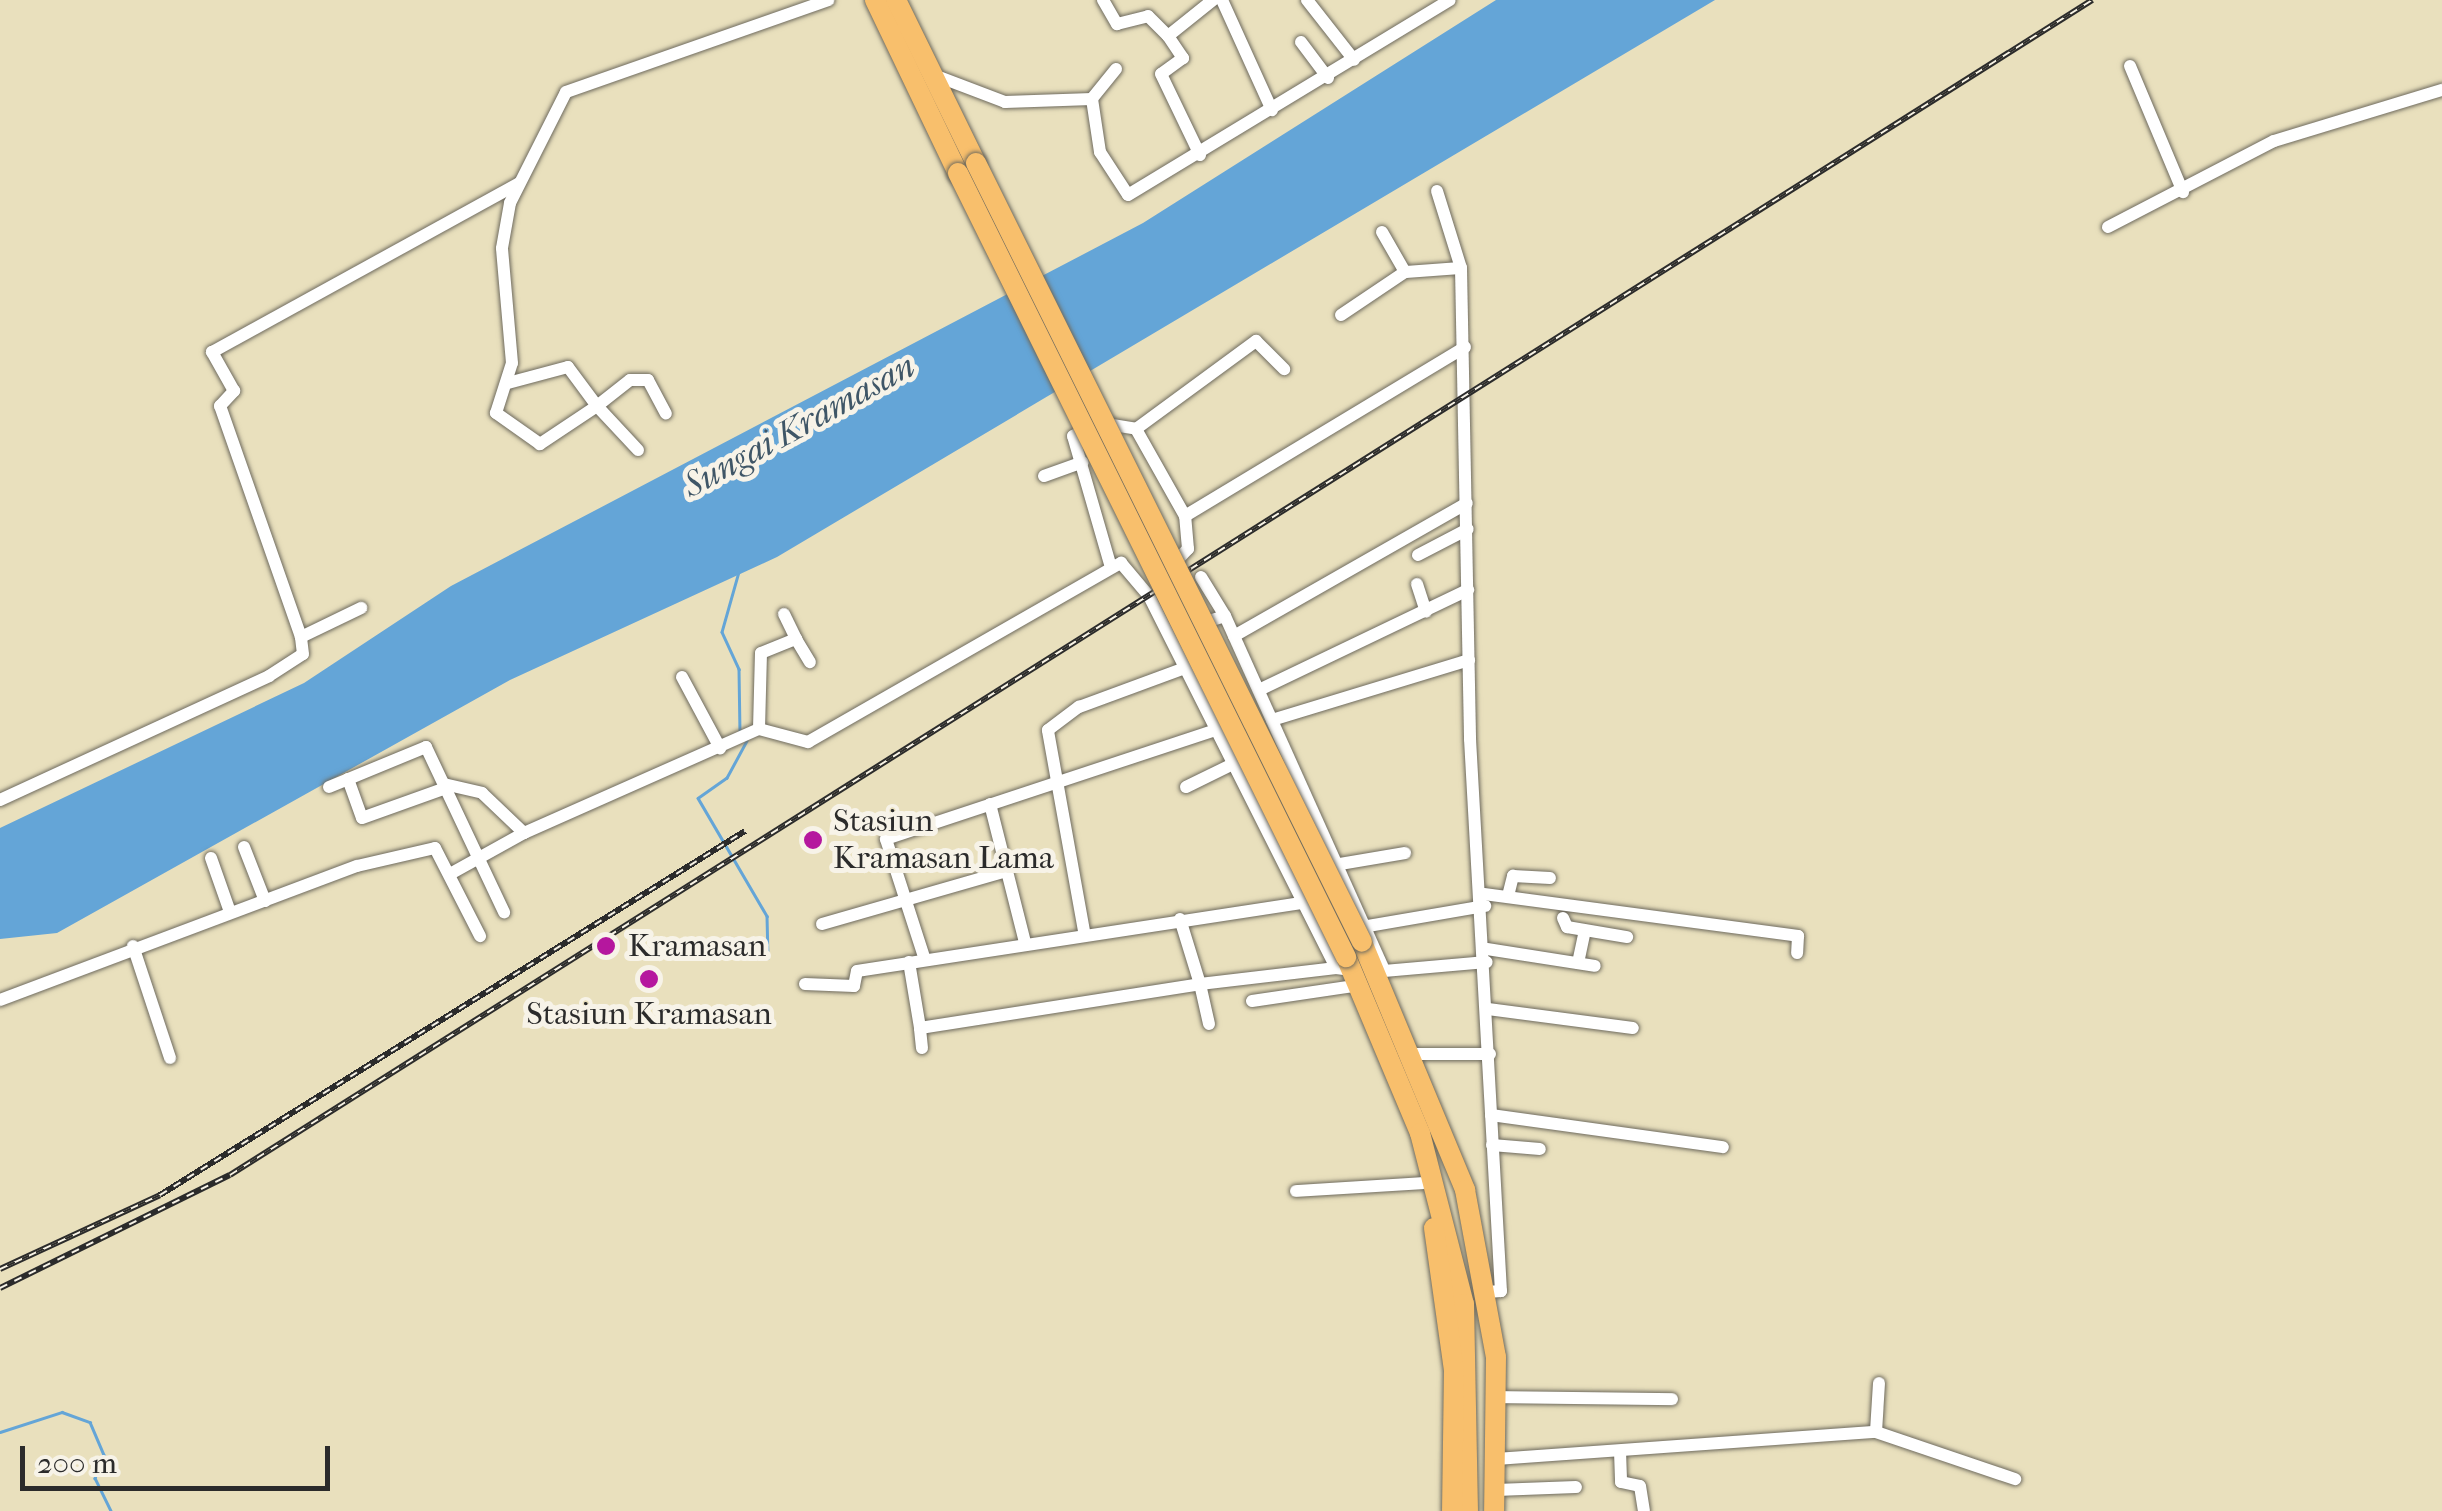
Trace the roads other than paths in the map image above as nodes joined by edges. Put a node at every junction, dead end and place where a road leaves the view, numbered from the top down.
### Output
1 (828, 0) edge
2 (875, 0) edge
3 (896, 0) edge
4 (1102, 0) edge
5 (1213, 0) edge
6 (1222, 0) edge
7 (1308, 0) edge
8 (1450, 0) edge
9 (1168, 36) junction
10 (1301, 42) dead end
11 (1354, 60) junction
12 (2130, 66) dead end
13 (1116, 68) dead end
14 (928, 72) junction
15 (1328, 78) junction
16 (2442, 90) edge
17 (1092, 99) junction
18 (1272, 110) junction
19 (1200, 156) junction
20 (967, 168) junction
21 (519, 183) junction
22 (1438, 190) dead end
23 (2182, 192) junction
24 (2108, 227) dead end
25 (1382, 232) dead end
26 (1461, 268) junction
27 (1404, 272) junction
28 (1341, 315) dead end
29 (1465, 347) junction
30 (1284, 369) dead end
31 (508, 383) junction
32 (597, 406) junction
33 (666, 414) dead end
34 (1136, 430) junction
35 (638, 450) dead end
36 (1083, 462) junction
37 (1044, 476) dead end
38 (1467, 503) junction
39 (1186, 516) junction
40 (1468, 529) junction
41 (1418, 555) dead end
42 (1110, 564) junction
43 (1202, 577) dead end
44 (1417, 584) dead end
45 (1144, 588) junction
46 (1468, 590) junction
47 (362, 608) dead end
48 (1426, 612) junction
49 (784, 614) dead end
50 (1225, 616) junction
51 (1167, 636) junction
52 (1234, 636) junction
53 (300, 637) junction
54 (796, 639) junction
55 (1470, 660) junction
56 (810, 662) dead end
57 (1185, 668) junction
58 (682, 677) dead end
59 (1259, 690) junction
60 (1272, 720) junction
61 (1216, 730) junction
62 (749, 734) junction
63 (720, 748) junction
64 (1233, 764) junction
65 (348, 779) junction
66 (445, 786) junction
67 (329, 787) dead end
68 (1186, 787) dead end
69 (1055, 788) junction
70 (0, 800) edge
71 (990, 804) junction
72 (524, 833) junction
73 (244, 847) dead end
74 (1405, 854) dead end
75 (210, 858) dead end
76 (483, 860) junction
77 (1340, 864) junction
78 (1007, 871) junction
79 (450, 874) junction
80 (1550, 878) dead end
81 (1508, 896) junction
82 (907, 900) junction
83 (1485, 900) junction
84 (264, 901) junction
85 (1303, 902) junction
86 (230, 912) junction
87 (504, 912) dead end
88 (1562, 918) dead end
89 (1180, 919) junction
90 (822, 924) dead end
91 (1084, 931) junction
92 (1585, 931) junction
93 (1365, 934) junction
94 (480, 936) dead end
95 (1627, 937) dead end
96 (1024, 942) junction
97 (133, 946) junction
98 (1797, 954) dead end
99 (1487, 956) junction
100 (925, 960) junction
101 (909, 962) junction
102 (1578, 963) junction
103 (1595, 966) dead end
104 (1349, 970) junction
105 (1384, 971) junction
106 (805, 984) dead end
107 (1200, 984) junction
108 (0, 1000) edge
109 (1252, 1001) dead end
110 (1488, 1009) junction
111 (1209, 1024) dead end
112 (920, 1028) junction
113 (1633, 1028) dead end
114 (922, 1048) dead end
115 (1490, 1054) junction
116 (170, 1058) dead end
117 (1409, 1062) junction
118 (1491, 1115) junction
119 (1492, 1145) junction
120 (1724, 1147) dead end
121 (1540, 1149) dead end
122 (1437, 1183) junction
123 (1296, 1190) dead end
124 (1487, 1292) junction
125 (1879, 1383) dead end
126 (1496, 1397) junction
127 (1672, 1399) dead end
128 (1876, 1432) junction
129 (1620, 1451) junction
130 (1496, 1459) junction
131 (2016, 1480) dead end
132 (1576, 1486) dead end
133 (1492, 1506) edge
134 (1452, 1511) edge
135 (1468, 1511) edge
136 (1644, 1511) edge

1 - 21 street
2 - 20 highway
3 - 14 highway
4 - 9 street
5 - 9 street
6 - 18 street
7 - 11 street
8 - 11 street
9 - 19 street
10 - 15 street
11 - 15 street
12 - 23 street
13 - 17 street
14 - 17 street
14 - 20 highway
15 - 18 street
16 - 23 street
17 - 19 street
18 - 19 street
20 - 93 highway, bridge
20 - 104 highway, bridge
21 - 31 street
21 - 53 street
22 - 26 street
23 - 24 street
25 - 27 street
26 - 27 street
26 - 29 street
27 - 28 street
29 - 38 street
29 - 39 street
30 - 34 street
31 - 32 street
31 - 32 street
32 - 33 street
32 - 35 street
34 - 36 street
34 - 39 street
36 - 37 street
36 - 42 street
38 - 40 street
38 - 52 street
39 - 45 street
40 - 41 street
40 - 46 street
42 - 45 street
42 - 62 street
43 - 50 street
44 - 48 street
45 - 51 street
46 - 48 street
46 - 55 street
47 - 53 street
48 - 59 street
49 - 54 street
50 - 51 street
50 - 52 street
51 - 57 street
52 - 59 street
53 - 70 street
54 - 56 street
54 - 62 street
55 - 60 street
55 - 83 street
57 - 61 street
57 - 69 street
58 - 63 street
59 - 60 street
60 - 77 street
61 - 64 street
61 - 69 street
62 - 63 street
63 - 72 street
64 - 68 street
64 - 85 street
65 - 66 street
65 - 66 street
65 - 67 street
66 - 72 street
66 - 76 street
69 - 71 street
69 - 91 street
71 - 78 street
71 - 82 street
72 - 76 street
73 - 84 street
74 - 77 street
75 - 86 street
76 - 79 street
76 - 87 street
77 - 93 street
78 - 82 street
78 - 96 street
79 - 84 street
79 - 94 street
80 - 81 street
81 - 83 street
81 - 98 street
82 - 90 street
82 - 100 street
83 - 93 street
83 - 99 street
84 - 86 street
85 - 89 street
85 - 104 street
86 - 97 street
88 - 92 street
89 - 91 street
89 - 107 street
91 - 96 street
92 - 95 street
92 - 102 street
93 - 105 street
93 - 117 highway
96 - 100 street
97 - 108 street
97 - 116 street
99 - 102 street
99 - 105 street
99 - 110 street
100 - 101 street
101 - 106 street
101 - 112 street
102 - 103 street
104 - 107 street
104 - 109 street
104 - 117 highway
105 - 117 street
107 - 111 street
107 - 112 street
110 - 113 street
110 - 115 street
112 - 114 street
115 - 117 street
115 - 118 street
117 - 122 highway
117 - 124 highway
118 - 119 street
118 - 120 street
119 - 121 street
119 - 124 street
122 - 123 street
122 - 133 highway
122 - 134 highway
122 - 135 highway
124 - 126 highway
125 - 128 street
126 - 127 street
126 - 130 highway
128 - 129 street
128 - 131 street
129 - 130 street
129 - 136 street
130 - 133 highway
132 - 133 street

